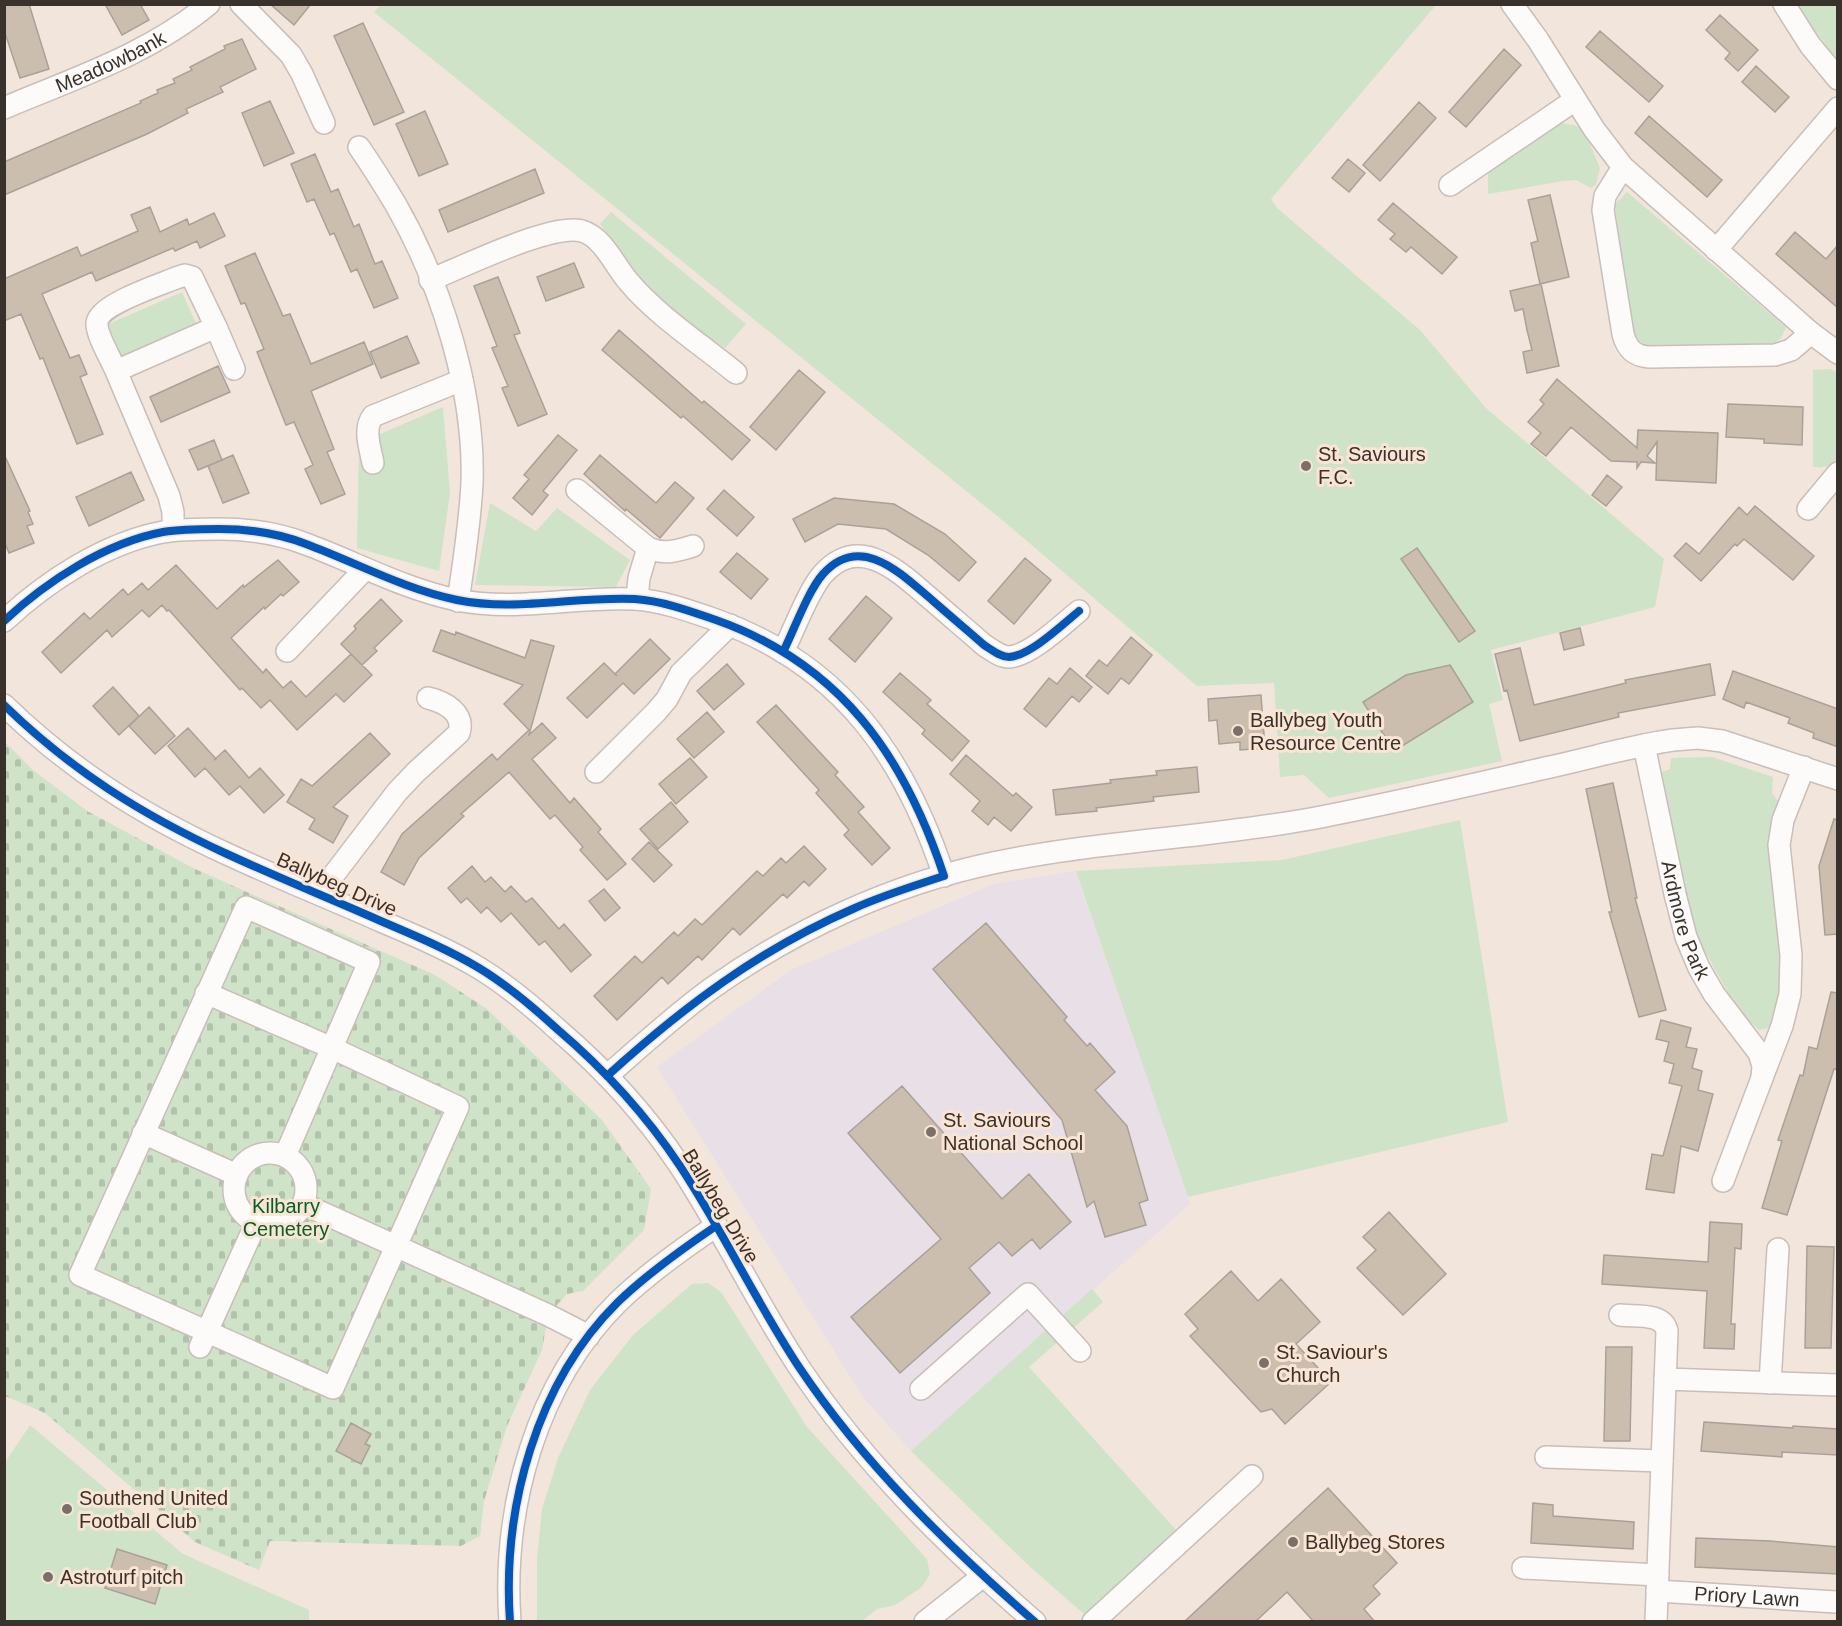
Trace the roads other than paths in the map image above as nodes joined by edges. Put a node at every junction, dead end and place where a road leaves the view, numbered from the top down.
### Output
1 (208, 4) edge
2 (242, 4) edge
3 (1512, 4) edge
4 (1784, 4) edge
5 (1838, 79) edge
6 (1575, 100) junction
7 (4, 108) edge
8 (1838, 108) edge
9 (324, 123) dead end
10 (359, 147) dead end
11 (1623, 167) junction
12 (1450, 185) dead end
13 (1716, 250) junction
14 (430, 280) junction
15 (216, 327) junction
16 (1811, 333) junction
17 (1838, 352) edge
18 (234, 369) dead end
19 (116, 370) junction
20 (736, 374) dead end
21 (462, 380) junction
22 (373, 462) dead end
23 (1838, 472) edge
24 (577, 490) dead end
25 (1808, 509) dead end
26 (173, 530) junction
27 (693, 546) dead end
28 (648, 548) junction
29 (365, 569) junction
30 (637, 599) junction
31 (458, 600) junction
32 (1079, 610) dead end
33 (4, 621) edge
34 (730, 625) junction
35 (287, 651) dead end
36 (783, 652) junction
37 (428, 698) dead end
38 (4, 705) edge
39 (1644, 745) junction
40 (1804, 767) junction
41 (596, 772) dead end
42 (1838, 779) edge
43 (944, 876) junction
44 (320, 894) junction
45 (206, 993) junction
46 (332, 1048) junction
47 (607, 1076) junction
48 (1762, 1078) junction
49 (143, 1133) junction
50 (285, 1156) junction
51 (237, 1175) junction
52 (1723, 1181) dead end
53 (303, 1204) junction
54 (256, 1222) junction
55 (716, 1226) junction
56 (396, 1246) junction
57 (1778, 1249) dead end
58 (1620, 1315) dead end
59 (589, 1336) junction
60 (203, 1339) junction
61 (1080, 1351) dead end
62 (1665, 1379) junction
63 (1770, 1383) junction
64 (1838, 1385) edge
65 (921, 1389) dead end
66 (1546, 1457) dead end
67 (1662, 1461) junction
68 (1252, 1476) dead end
69 (1523, 1568) dead end
70 (983, 1576) junction
71 (1658, 1583) junction
72 (1836, 1602) edge
73 (510, 1622) edge
74 (925, 1622) edge
75 (1035, 1622) edge
76 (1094, 1622) edge
77 (1656, 1622) edge

1 - 7 street, Meadowbank
2 - 9 street
3 - 6 street
4 - 5 street
6 - 11 street
6 - 12 street
8 - 13 street
10 - 14 street
11 - 13 street
11 - 16 street
13 - 16 street
14 - 20 street
14 - 21 street
15 - 18 street
15 - 19 street
15 - 19 street
16 - 17 street
19 - 26 street
21 - 22 street
21 - 31 street
23 - 25 street
24 - 28 street
26 - 29 street
26 - 33 street
27 - 28 street
28 - 30 street
29 - 31 street
29 - 35 street
30 - 31 street
30 - 34 street
32 - 36 street
34 - 36 street
34 - 41 street
36 - 43 street
37 - 44 street
38 - 44 street, Ballybeg Drive
39 - 40 street
39 - 43 street
39 - 48 street, Ardmore Park
40 - 42 street
40 - 48 street
43 - 47 street
44 - 47 street, Ballybeg Drive
45 - 46 street
45 - 46 street
45 - 49 street
46 - 50 street
46 - 56 street
47 - 55 street, Ballybeg Drive
48 - 52 street
49 - 51 street
49 - 60 street
50 - 51 street
50 - 53 street
51 - 54 street
53 - 54 street
53 - 56 street
54 - 60 street
55 - 59 street
55 - 70 street, Ballybeg Drive
56 - 59 street
56 - 60 street
57 - 63 street
58 - 62 street
59 - 73 street
61 - 65 street
62 - 63 street
62 - 67 street
63 - 64 street
66 - 67 street
67 - 71 street
68 - 76 street
69 - 71 street, Priory Lawn
70 - 74 street
70 - 75 street, Ballybeg Drive
71 - 72 street, Priory Lawn
71 - 77 street

